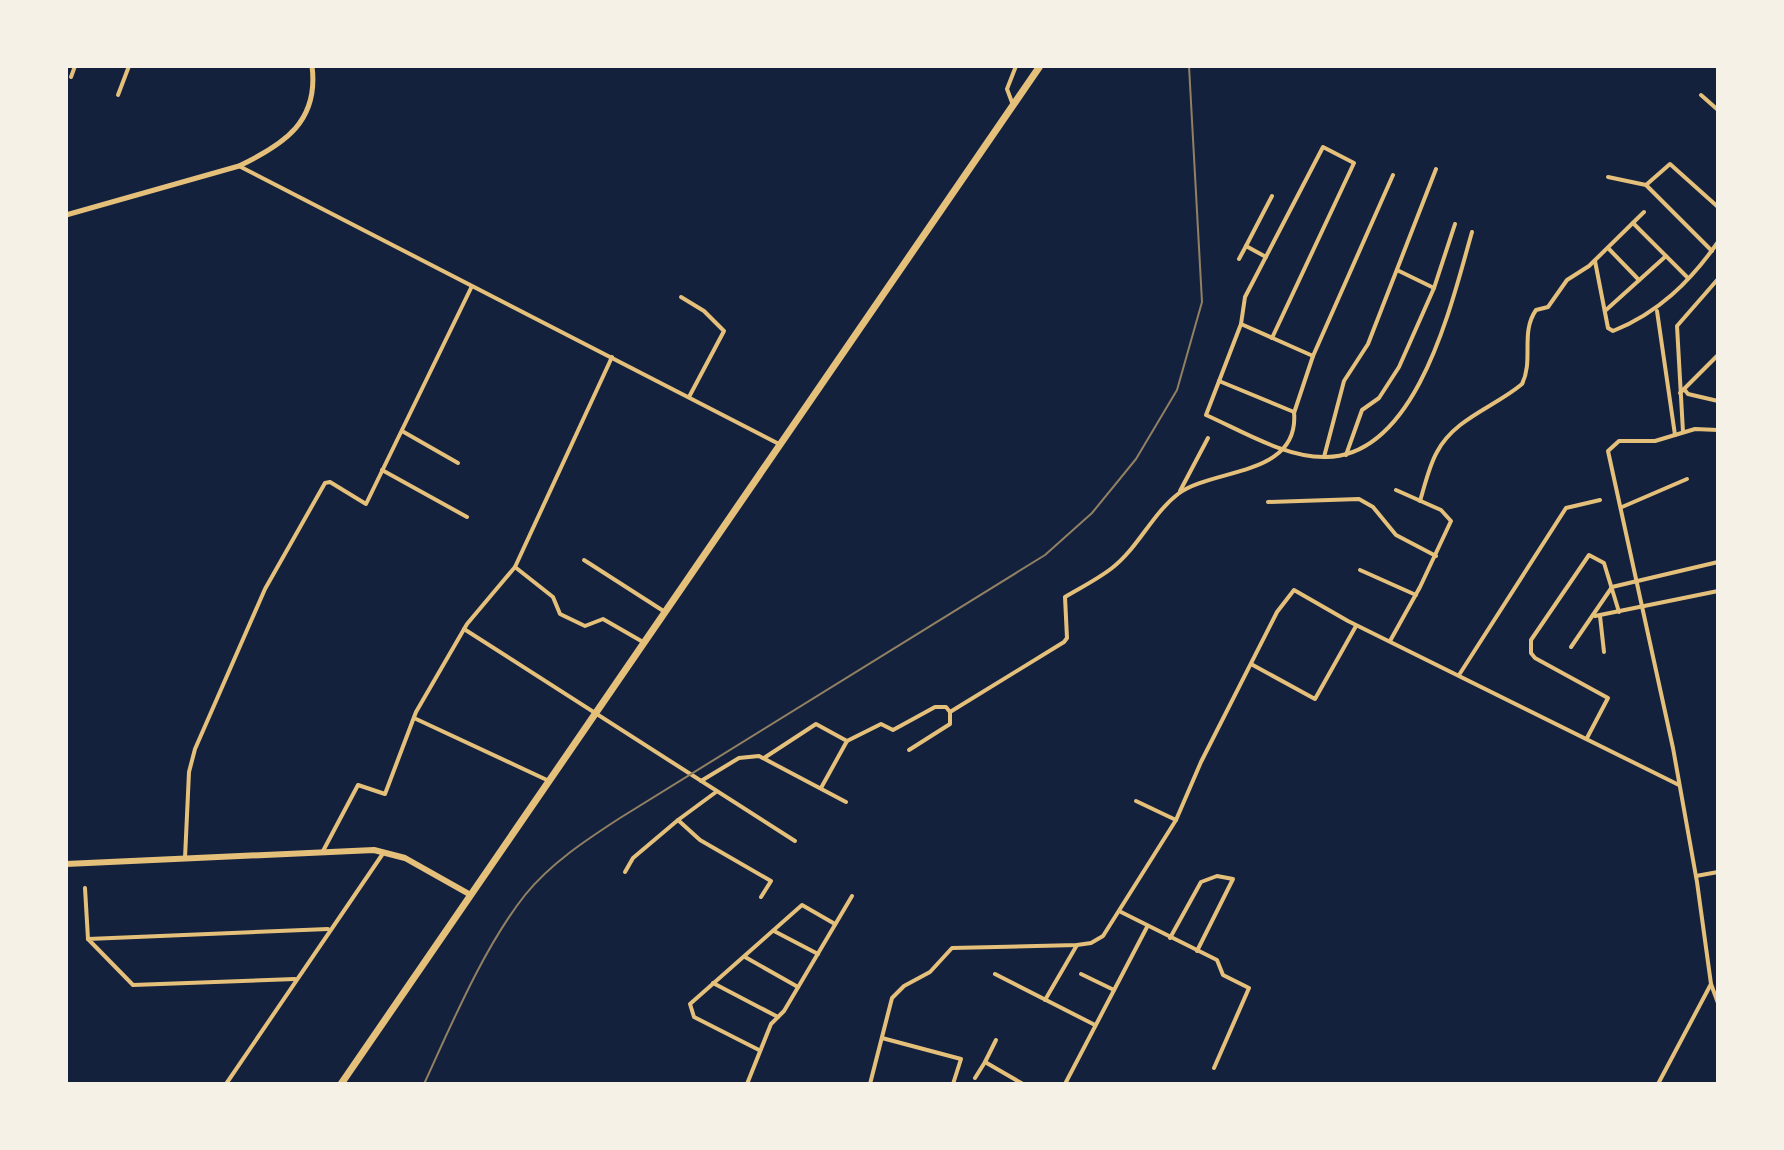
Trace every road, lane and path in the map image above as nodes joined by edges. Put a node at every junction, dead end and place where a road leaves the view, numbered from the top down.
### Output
1 (75, 66) edge
2 (129, 66) edge
3 (305, 66) edge
4 (1016, 66) edge
5 (1040, 66) edge
6 (312, 67) edge
7 (71, 77) dead end
8 (118, 95) dead end
9 (1701, 95) dead end
10 (1013, 105) junction
11 (1718, 110) edge
12 (239, 166) junction
13 (1436, 169) dead end
14 (1393, 175) dead end
15 (1608, 177) dead end
16 (1646, 185) junction
17 (1272, 196) dead end
18 (1718, 207) edge
19 (1644, 212) dead end
20 (66, 215) edge
21 (1633, 223) junction
22 (1455, 224) dead end
23 (1472, 232) dead end
24 (1718, 242) edge
25 (1246, 246) junction
26 (1608, 248) junction
27 (1712, 251) junction
28 (1666, 256) junction
29 (1266, 257) junction
30 (1239, 259) dead end
31 (1595, 261) junction
32 (1397, 270) junction
33 (1689, 279) junction
34 (1718, 279) edge
35 (1639, 280) junction
36 (471, 288) junction
37 (1434, 288) junction
38 (681, 297) dead end
39 (1606, 310) junction
40 (1657, 310) junction
41 (1241, 324) junction
42 (1272, 338) junction
43 (1718, 355) edge
44 (1313, 356) junction
45 (612, 357) junction
46 (1219, 381) junction
47 (1682, 391) junction
48 (689, 397) junction
49 (1718, 401) edge
50 (1294, 413) junction
51 (1718, 430) edge
52 (402, 431) junction
53 (1683, 432) junction
54 (1675, 435) junction
55 (1208, 438) dead end
56 (779, 444) junction
57 (1282, 448) junction
58 (1346, 455) junction
59 (1324, 457) junction
60 (458, 463) dead end
61 (382, 470) junction
62 (1687, 479) dead end
63 (1396, 490) dead end
64 (1179, 493) junction
65 (1600, 500) dead end
66 (1420, 501) junction
67 (1268, 502) dead end
68 (1622, 507) junction
69 (467, 517) dead end
70 (1436, 556) junction
71 (584, 560) dead end
72 (1718, 562) edge
73 (515, 567) junction
74 (1360, 570) dead end
75 (1637, 581) junction
76 (1612, 587) junction
77 (1718, 591) edge
78 (1416, 595) junction
79 (1642, 607) junction
80 (665, 612) junction
81 (1619, 612) junction
82 (1597, 616) junction
83 (1357, 625) junction
84 (464, 629) junction
85 (1390, 641) junction
86 (644, 643) junction
87 (1571, 647) dead end
88 (1604, 652) dead end
89 (1251, 664) junction
90 (1459, 675) junction
91 (597, 711) junction
92 (950, 712) junction
93 (414, 718) junction
94 (1587, 738) junction
95 (847, 741) junction
96 (909, 750) dead end
97 (764, 758) junction
98 (547, 780) junction
99 (701, 781) junction
100 (1679, 785) junction
101 (821, 788) junction
102 (716, 792) junction
103 (1136, 801) dead end
104 (846, 802) dead end
105 (678, 820) junction
106 (1176, 820) junction
107 (795, 841) dead end
108 (323, 851) junction
109 (384, 852) junction
110 (185, 858) junction
111 (66, 864) edge
112 (625, 872) dead end
113 (1718, 872) edge
114 (1696, 876) junction
115 (85, 888) dead end
116 (469, 894) junction
117 (852, 896) dead end
118 (761, 897) dead end
119 (1121, 912) junction
120 (835, 924) junction
121 (1147, 927) junction
122 (328, 929) junction
123 (774, 931) junction
124 (1170, 938) junction
125 (88, 939) junction
126 (1077, 945) junction
127 (1197, 951) junction
128 (818, 954) junction
129 (745, 957) junction
130 (995, 974) dead end
131 (1081, 974) dead end
132 (295, 979) junction
133 (713, 983) junction
134 (1711, 984) junction
135 (798, 987) junction
136 (1114, 990) junction
137 (1045, 1000) junction
138 (1718, 1003) edge
139 (778, 1017) junction
140 (1095, 1025) junction
141 (882, 1038) junction
142 (996, 1040) dead end
143 (759, 1050) junction
144 (985, 1062) junction
145 (1214, 1068) dead end
146 (975, 1078) dead end
147 (226, 1084) edge
148 (341, 1084) edge
149 (747, 1084) edge
150 (870, 1084) edge
151 (953, 1084) edge
152 (1023, 1084) edge
153 (1065, 1084) edge
154 (1658, 1084) edge

1 - 7 street
2 - 8 street
3 - 6 street
4 - 10 street
5 - 10 highway
6 - 12 street
9 - 11 street
10 - 56 highway
12 - 20 street
12 - 36 street
13 - 32 street
14 - 44 street
15 - 16 street
16 - 18 street
16 - 27 street
17 - 25 street
19 - 21 street
21 - 26 street
21 - 28 street
22 - 37 street
23 - 58 street
24 - 27 street
25 - 29 street
25 - 30 street
26 - 31 street
26 - 35 street
27 - 33 street
28 - 33 street
28 - 35 street
29 - 41 street
29 - 42 street
31 - 39 street
31 - 66 street
32 - 37 street
32 - 59 street
33 - 40 street
34 - 47 street
35 - 39 street
36 - 45 street
36 - 52 street
37 - 58 street
38 - 48 street
39 - 40 street
40 - 54 street
41 - 42 street
41 - 46 street
42 - 44 street
43 - 47 street
44 - 50 street
45 - 48 street
45 - 73 street
46 - 50 street
46 - 57 street
47 - 49 street
47 - 53 street
48 - 56 street
50 - 57 street
51 - 53 street
52 - 60 street
52 - 61 street
53 - 54 street
54 - 68 street
55 - 64 street
56 - 80 highway
57 - 59 street
57 - 64 street
58 - 59 street
61 - 69 street
61 - 110 street
62 - 68 street
63 - 66 street
64 - 92 street
65 - 90 street
66 - 70 street
67 - 70 street
68 - 75 street
70 - 78 street
71 - 80 street
72 - 75 street
73 - 84 street
73 - 86 street
74 - 78 street
75 - 76 street
75 - 79 street
76 - 81 street
76 - 82 street
76 - 94 street
77 - 79 street
78 - 85 street
79 - 81 street
79 - 100 street
80 - 86 highway
81 - 82 street
82 - 87 street
82 - 88 street
83 - 85 street
83 - 89 street
83 - 89 street
84 - 91 street
84 - 93 street
85 - 90 street
86 - 91 highway
89 - 106 street
90 - 94 street
91 - 98 highway
91 - 99 street
92 - 95 street
92 - 96 street
93 - 98 street
93 - 108 street
94 - 100 street
95 - 97 street
95 - 101 street
97 - 99 street
97 - 101 street
98 - 116 highway
99 - 102 street
100 - 114 street
101 - 104 street
102 - 105 street
102 - 107 street
103 - 106 street
105 - 112 street
105 - 118 street
106 - 119 street
108 - 109 main road
108 - 110 main road
109 - 116 main road
109 - 122 street
110 - 111 main road
113 - 114 street
114 - 134 street
115 - 125 street
116 - 148 highway
117 - 120 street
119 - 121 street
119 - 126 street
120 - 123 street
120 - 128 street
121 - 124 street
121 - 136 street
122 - 125 street
122 - 132 street
123 - 128 street
123 - 129 street
124 - 127 street
124 - 127 street
125 - 132 street
126 - 137 street
126 - 141 street
127 - 145 street
128 - 135 street
129 - 133 street
129 - 135 street
130 - 137 street
131 - 136 street
132 - 147 street
133 - 139 street
133 - 143 street
134 - 138 street
134 - 154 street
135 - 139 street
136 - 140 street
137 - 140 street
139 - 143 street
140 - 153 street
141 - 150 street
141 - 151 street
142 - 144 street
143 - 149 street
144 - 146 street
144 - 152 street

